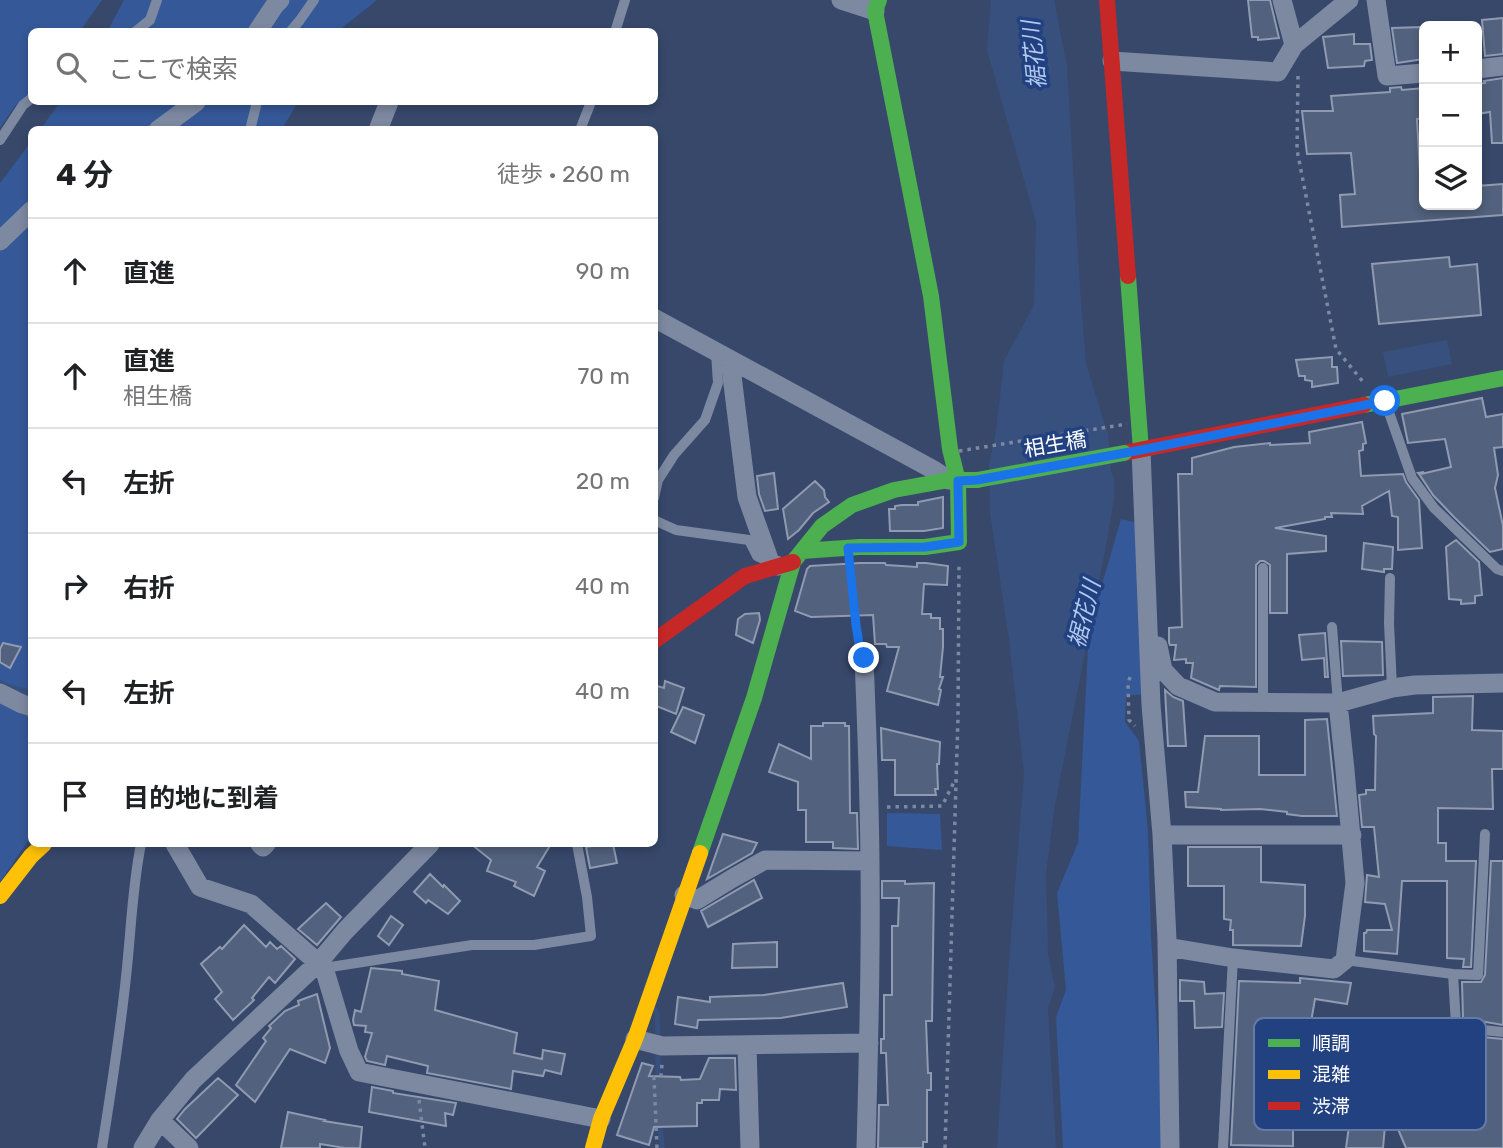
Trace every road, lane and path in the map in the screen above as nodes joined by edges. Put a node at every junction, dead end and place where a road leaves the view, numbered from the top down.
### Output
1 (157, 0) edge
2 (280, 0) edge
3 (314, 0) edge
4 (625, 0) edge
5 (841, 0) edge
6 (1107, 0) edge
7 (1282, 0) edge
8 (1349, 0) edge
9 (1376, 0) edge
10 (877, 6) edge
11 (140, 28) edge
12 (260, 28) edge
13 (293, 28) edge
14 (616, 28) edge
15 (1294, 45) junction
16 (1112, 61) junction
17 (1503, 66) edge
18 (1482, 68) edge
19 (1419, 73) edge
20 (28, 101) edge
21 (192, 105) edge
22 (256, 105) edge
23 (389, 105) edge
24 (590, 105) edge
25 (165, 126) edge
26 (251, 126) edge
27 (379, 126) edge
28 (582, 126) edge
29 (0, 140) edge
30 (28, 214) edge
31 (0, 241) edge
32 (658, 320) edge
33 (723, 356) junction
34 (1503, 378) edge
35 (1365, 384) dead end
36 (1385, 401) junction
37 (1126, 424) dead end
38 (959, 451) dead end
39 (1133, 452) junction
40 (658, 475) edge
41 (953, 480) junction
42 (658, 522) edge
43 (959, 542) junction
44 (848, 548) junction
45 (786, 560) junction
46 (1263, 568) dead end
47 (1503, 571) edge
48 (1390, 578) dead end
49 (1146, 583) junction
50 (1332, 627) dead end
51 (658, 638) edge
52 (864, 658) joint
53 (1503, 682) edge
54 (1392, 688) junction
55 (0, 693) edge
56 (1263, 703) junction
57 (1338, 703) junction
58 (28, 706) edge
59 (956, 779) junction
60 (870, 807) junction
61 (1485, 834) dead end
62 (1162, 835) junction
63 (1352, 835) junction
64 (41, 847) edge
65 (140, 847) edge
66 (177, 847) edge
67 (427, 847) edge
68 (578, 847) edge
69 (870, 860) junction
70 (4, 892) edge
71 (684, 895) junction
72 (0, 909) edge
73 (1167, 947) junction
74 (1233, 958) junction
75 (1345, 960) junction
76 (321, 965) junction
77 (1453, 974) junction
78 (1456, 1018) edge
79 (635, 1039) junction
80 (869, 1043) junction
81 (662, 1046) junction
82 (747, 1046) junction
83 (419, 1083) junction
84 (601, 1119) junction
85 (160, 1120) junction
86 (102, 1148) edge
87 (143, 1148) edge
88 (189, 1148) edge
89 (425, 1148) edge
90 (593, 1148) edge
91 (657, 1148) edge
92 (750, 1148) edge
93 (866, 1148) edge
94 (945, 1148) edge
95 (1170, 1148) edge
96 (1223, 1148) edge

1 - 11 lane
2 - 12 street
3 - 13 lane
4 - 14 lane
5 - 10 street
6 - 16 street
7 - 15 street
8 - 15 street
9 - 19 street
10 - 41 street
15 - 16 street
15 - 35 path
16 - 39 street
17 - 18 street
20 - 29 lane
21 - 25 street
22 - 26 lane
23 - 27 street
24 - 28 lane
30 - 31 street
32 - 33 street
33 - 40 lane
33 - 41 street
33 - 45 street
34 - 36 street, 相生橋
36 - 39 street, 相生橋
36 - 47 lane
37 - 38 path, bridge
39 - 41 street, 相生橋, bridge
39 - 49 street
41 - 43 street
41 - 45 street, 相生橋
42 - 45 lane
43 - 44 street
43 - 59 path
44 - 45 street
44 - 52 path
45 - 51 street
45 - 71 street
46 - 56 lane
48 - 54 lane
49 - 56 street
49 - 62 street
50 - 57 lane
52 - 60 street
53 - 54 street
54 - 57 street
55 - 58 street
56 - 57 street
57 - 63 street
59 - 60 path
59 - 94 path
60 - 69 street
61 - 77 lane
62 - 63 street
62 - 73 street
63 - 75 street
64 - 70 street
65 - 86 lane
66 - 76 street
67 - 76 street
68 - 76 lane
69 - 71 street
69 - 80 street
70 - 72 street
71 - 79 street
73 - 74 street
73 - 95 street
74 - 75 street
74 - 96 lane
75 - 77 lane
76 - 83 street
76 - 85 street
77 - 78 lane
79 - 81 street
79 - 84 street
80 - 82 street
80 - 93 street
81 - 82 street
81 - 91 path
82 - 92 street
83 - 84 street
83 - 89 path
84 - 90 street
85 - 87 street
85 - 88 street

